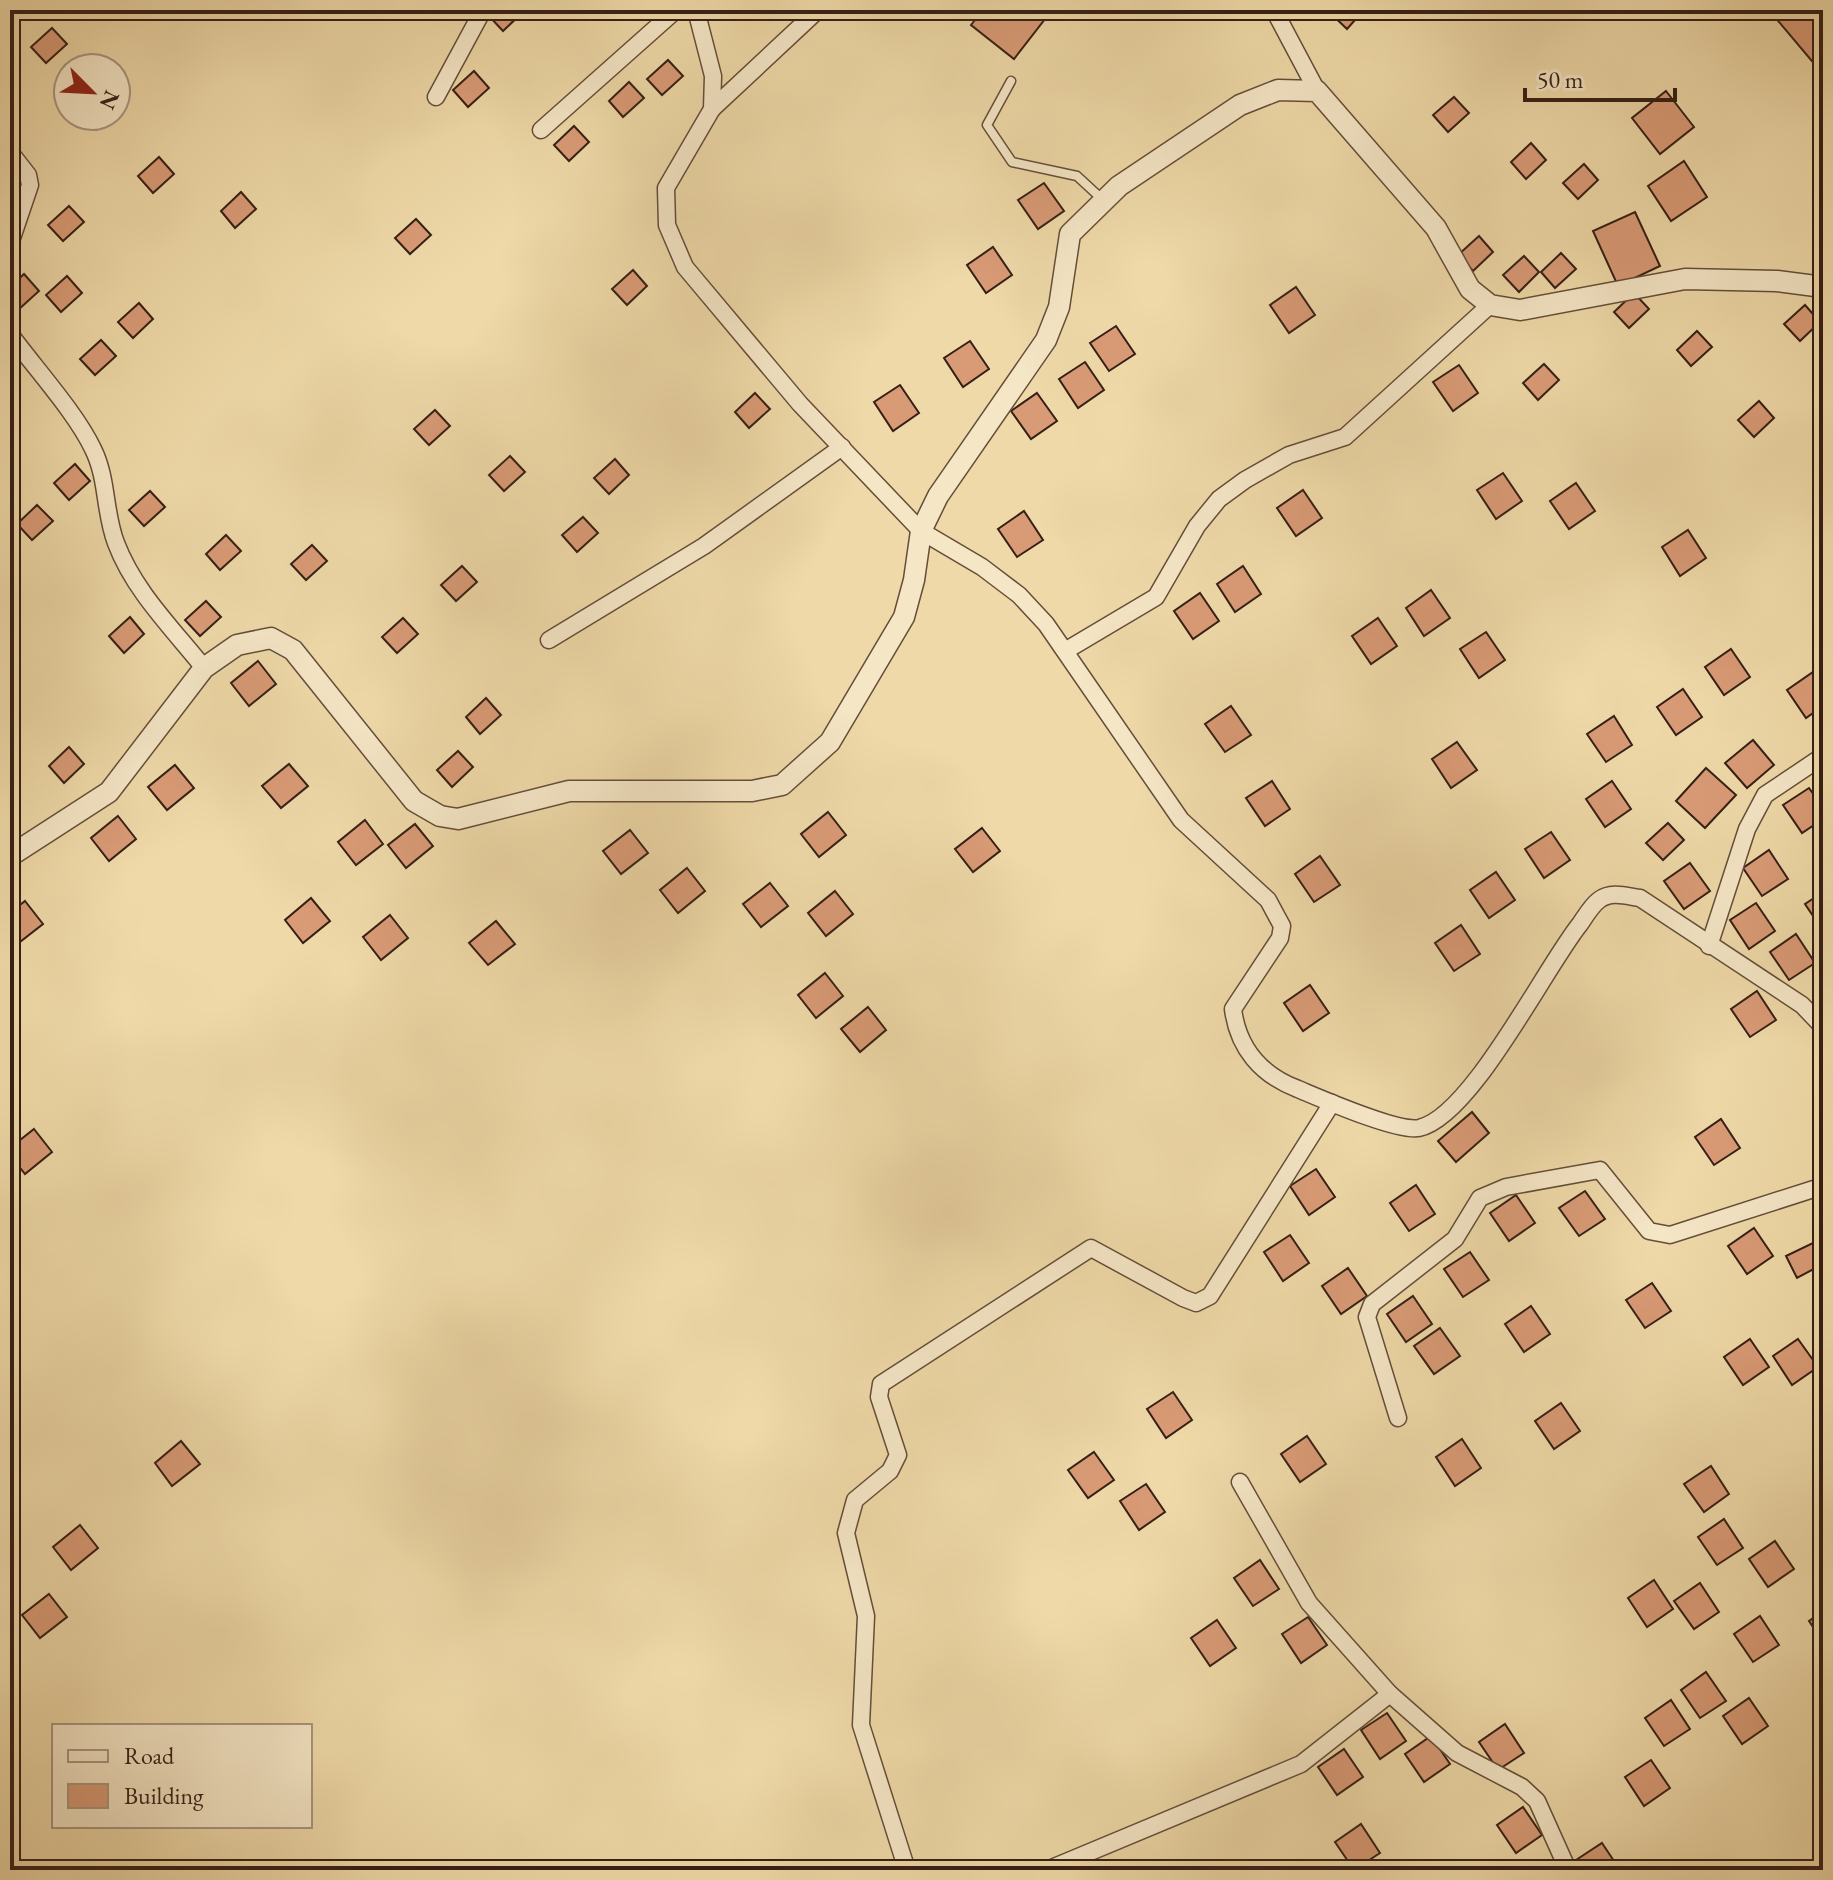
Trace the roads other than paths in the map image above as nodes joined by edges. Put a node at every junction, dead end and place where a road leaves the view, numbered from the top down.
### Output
1 (483, 10) edge
2 (676, 10) edge
3 (696, 10) edge
4 (818, 10) edge
5 (1274, 10) edge
6 (1011, 81) dead end
7 (1317, 91) junction
8 (436, 97) dead end
9 (712, 109) junction
10 (541, 130) dead end
11 (10, 152) edge
12 (1104, 201) junction
13 (10, 244) edge
14 (1823, 272) edge
15 (1814, 286) edge
16 (1490, 305) junction
17 (10, 334) edge
18 (842, 447) junction
19 (921, 531) junction
20 (549, 640) dead end
21 (1065, 651) junction
22 (204, 668) junction
23 (1823, 756) edge
24 (10, 856) edge
25 (1709, 946) junction
26 (1823, 1027) edge
27 (1332, 1103) junction
28 (1823, 1186) edge
29 (1398, 1418) dead end
30 (1240, 1482) dead end
31 (1390, 1694) junction
32 (907, 1870) edge
33 (1047, 1870) edge
34 (1568, 1870) edge

1 - 8 street
2 - 10 street
3 - 9 street
4 - 9 street
5 - 7 street
6 - 12 lane
7 - 12 street
7 - 16 street
9 - 18 street
11 - 13 street
12 - 19 street
14 - 15 street
15 - 16 street
16 - 21 street
17 - 22 street
18 - 19 street
18 - 20 street
19 - 21 street
19 - 22 street
21 - 27 street
22 - 24 street
23 - 25 street
25 - 26 street
25 - 27 street
27 - 32 street
28 - 29 street
30 - 31 street
31 - 33 street
31 - 34 street

